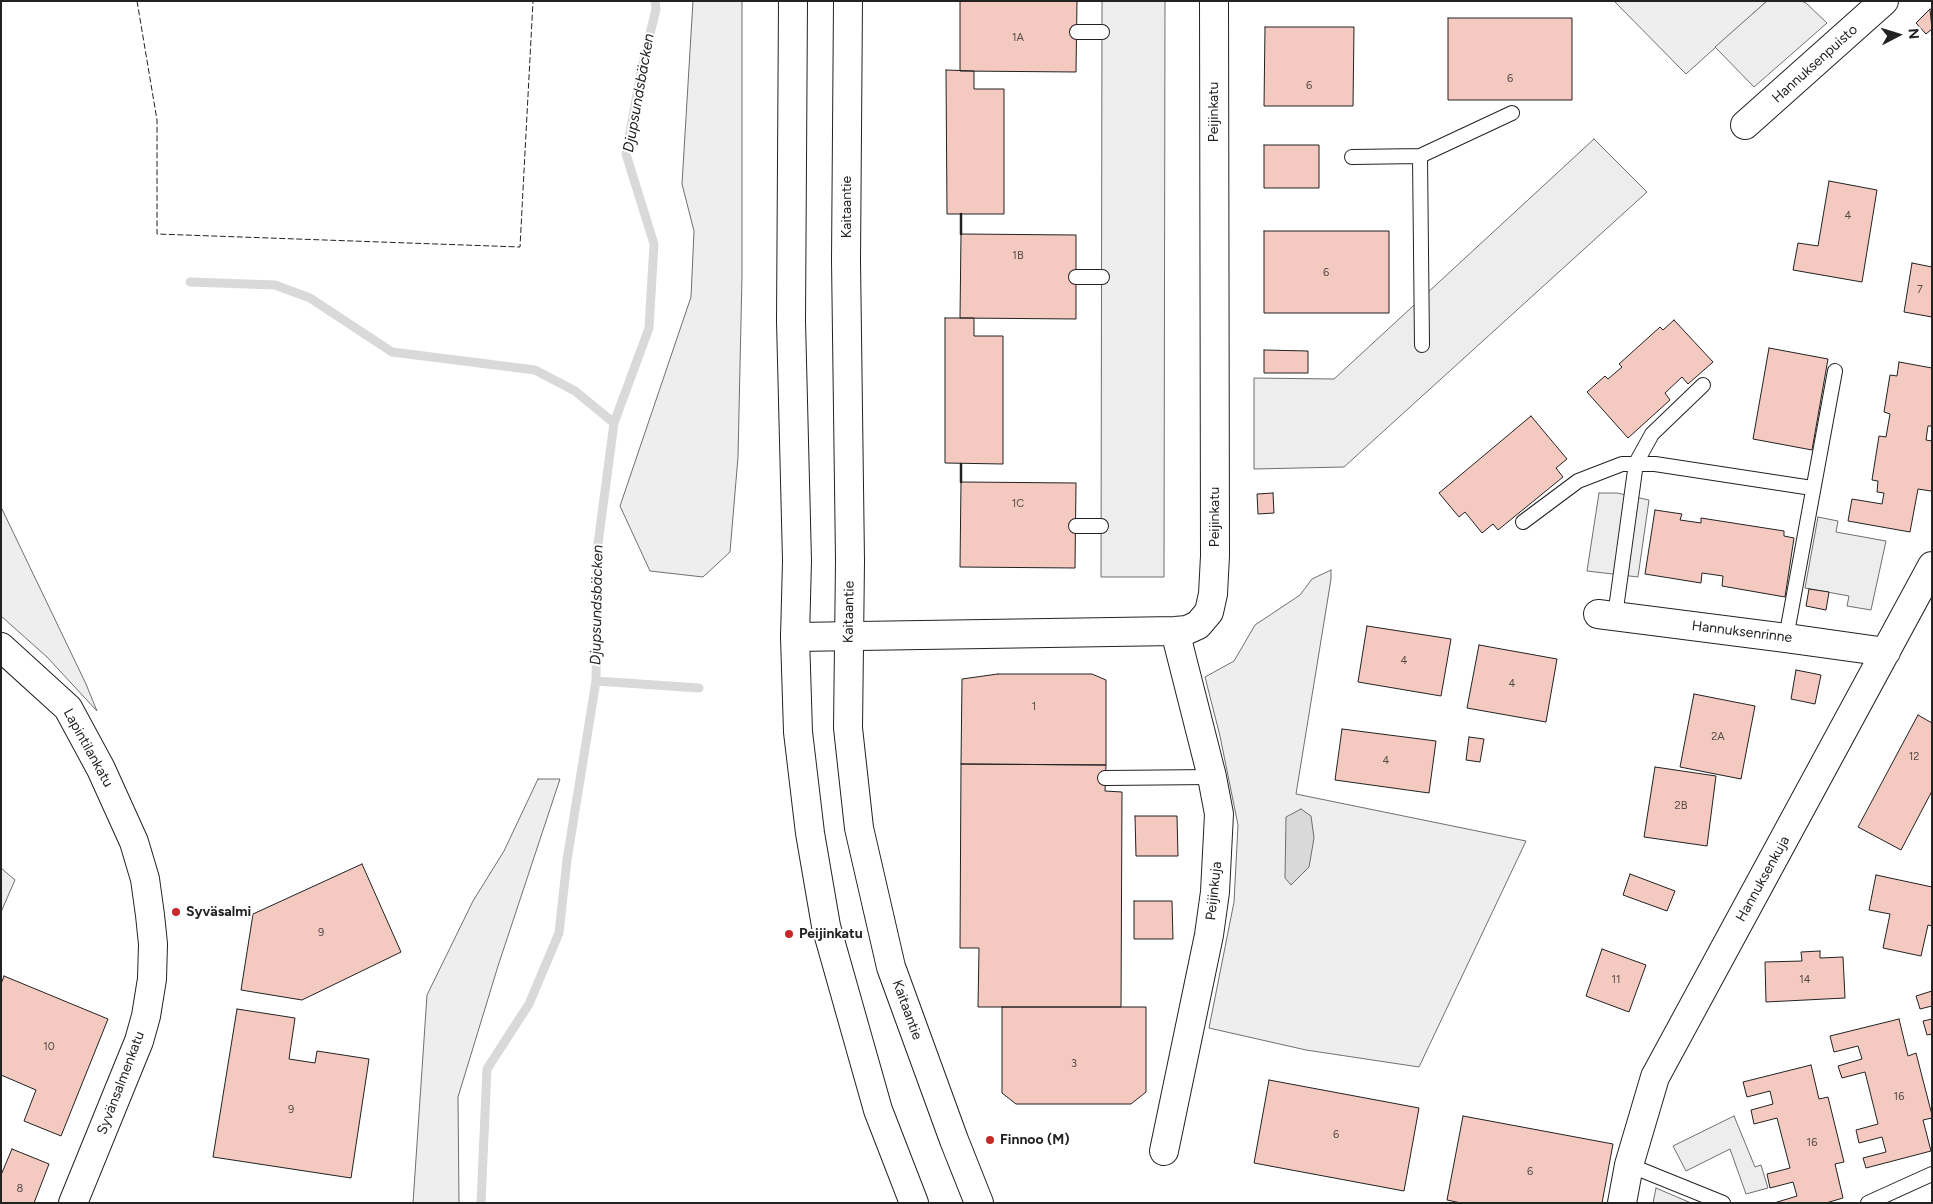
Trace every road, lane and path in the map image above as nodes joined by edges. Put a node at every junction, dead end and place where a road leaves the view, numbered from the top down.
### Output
1 (793, 1) edge
2 (848, 1) edge
3 (1214, 1) edge
4 (1884, 1) edge
5 (1077, 32) dead end
6 (1102, 32) dead end
7 (1512, 113) dead end
8 (1745, 125) dead end
9 (1420, 156) junction
10 (1352, 157) dead end
11 (1076, 277) dead end
12 (1102, 277) dead end
13 (1422, 345) dead end
14 (1835, 371) dead end
15 (1703, 385) dead end
16 (1636, 463) junction
17 (1812, 488) junction
18 (1523, 522) dead end
19 (1076, 526) dead end
20 (1102, 526) dead end
21 (1932, 566) edge
22 (1606, 615) joint
23 (1176, 631) junction
24 (795, 637) junction
25 (848, 637) junction
26 (1786, 638) junction
27 (1, 647) edge
28 (1886, 652) junction
29 (1212, 777) junction
30 (1105, 778) dead end
31 (134, 842) joint
32 (1164, 1150) dead end
33 (1629, 1165) junction
34 (1932, 1174) edge
35 (73, 1203) edge
36 (914, 1203) edge
37 (979, 1203) edge
38 (1622, 1203) edge
39 (1723, 1203) edge
40 (1868, 1203) edge

1 - 24 street
2 - 25 street, Kaitaantie
3 - 23 street, Peijinkatu
4 - 8 street, Hannuksenpuisto
5 - 6 lane
7 - 9 lane
9 - 10 lane
9 - 13 lane
11 - 12 lane
14 - 17 lane
15 - 16 lane
16 - 17 lane
16 - 18 lane
16 - 22 lane
17 - 26 lane
19 - 20 lane
21 - 28 street, Hannuksenkuja
22 - 26 street, Hannuksenrinne
23 - 25 street, Peijinkatu
23 - 29 street, Peijinkuja
24 - 25 street, Peijinkatu
24 - 36 street
25 - 37 street, Kaitaantie
26 - 28 street, Hannuksenrinne
27 - 31 street, Lapintilankatu
28 - 33 street, Hannuksenkuja
29 - 30 lane
29 - 32 street, Peijinkuja
31 - 35 street, Syvänsalmenkatu
33 - 38 street, Hannuksenkuja
33 - 39 lane
34 - 40 lane

